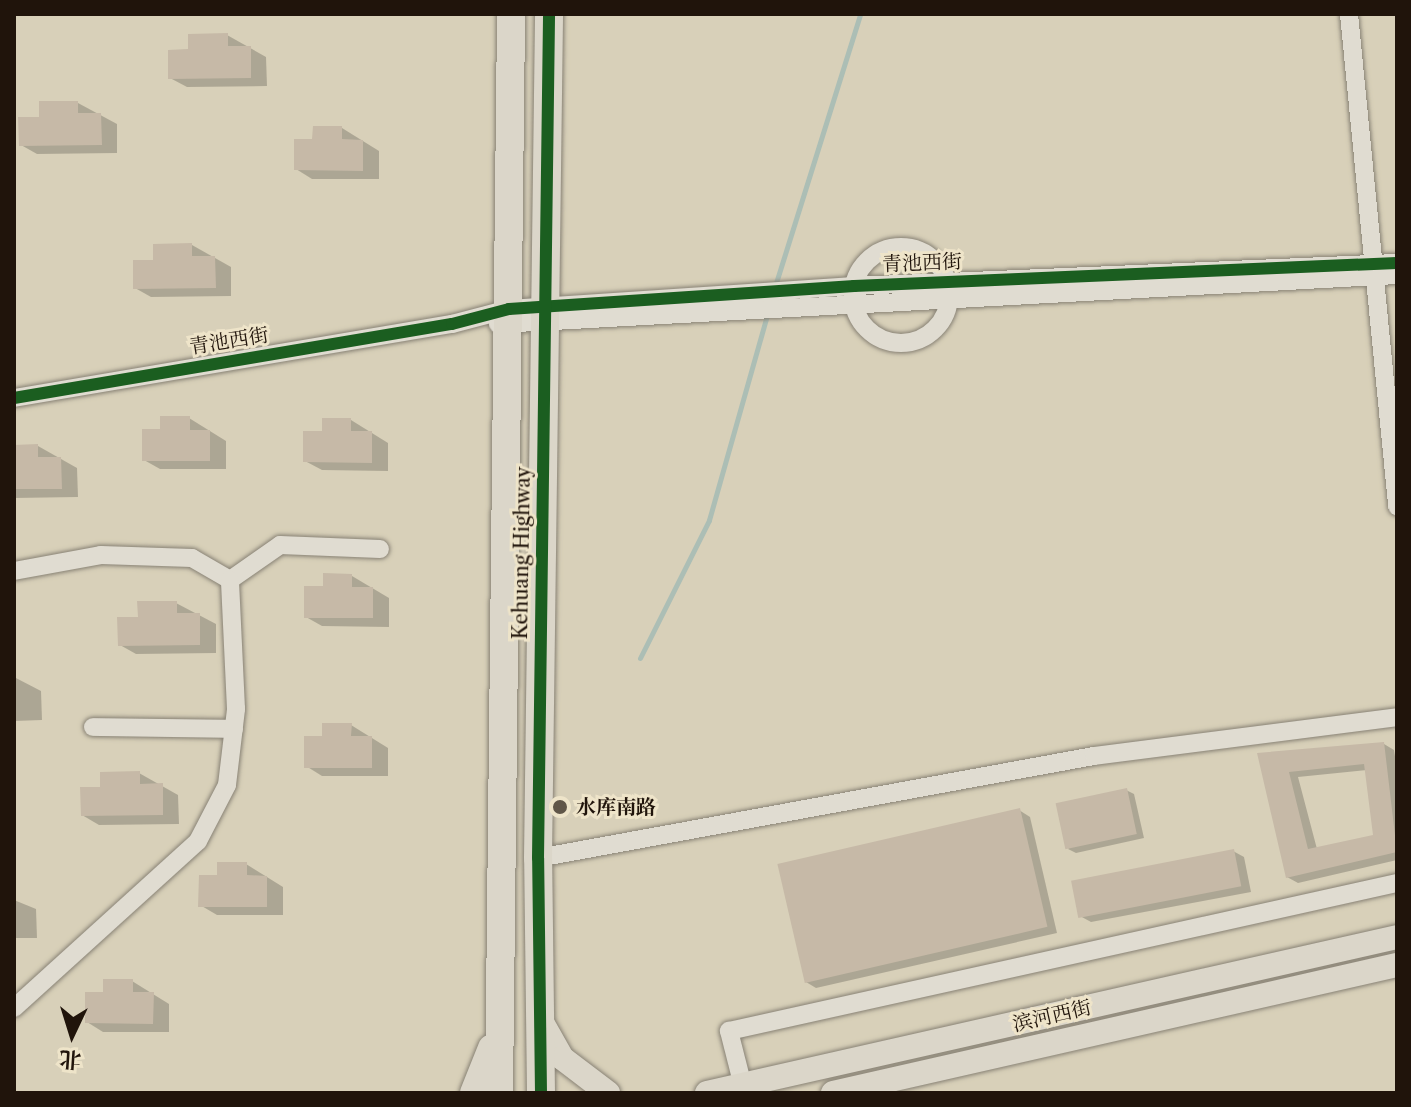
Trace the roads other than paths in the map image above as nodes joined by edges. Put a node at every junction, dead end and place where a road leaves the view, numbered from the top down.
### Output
1 (511, 14) edge
2 (549, 14) edge
3 (1349, 14) edge
4 (1397, 263) edge
5 (1373, 270) junction
6 (1397, 275) edge
7 (948, 289) junction
8 (854, 294) junction
9 (546, 314) junction
10 (509, 316) junction
11 (14, 398) edge
12 (1397, 507) edge
13 (380, 549) dead end
14 (14, 571) edge
15 (230, 580) junction
16 (1397, 717) edge
17 (93, 727) dead end
18 (234, 729) junction
19 (538, 858) junction
20 (1397, 883) edge
21 (1397, 937) edge
22 (1397, 965) edge
23 (14, 1008) edge
24 (498, 1016) junction
25 (539, 1017) junction
26 (743, 1086) junction
27 (474, 1093) edge
28 (499, 1093) edge
29 (541, 1093) edge
30 (608, 1093) edge
31 (707, 1093) edge
32 (833, 1093) edge

1 - 10 highway, Kehuang Highway
2 - 9 highway, Kehuang Highway
3 - 5 street
4 - 5 street, 青池西街
5 - 6 street, 青池西街
5 - 7 street, 青池西街
5 - 12 street
7 - 8 street, 青池西街
7 - 8 street
7 - 8 street
8 - 9 street, 青池西街
9 - 10 street, 青池西街
9 - 19 highway, Kehuang Highway
10 - 11 street, 青池西街
10 - 24 highway, Kehuang Highway
13 - 15 street
14 - 15 street
15 - 18 street
16 - 19 street
17 - 18 street
18 - 23 street
19 - 25 highway, Kehuang Highway
20 - 26 street
21 - 26 main road, 滨河西街
22 - 32 main road, 滨河西街
24 - 27 highway
24 - 28 highway, Kehuang Highway
25 - 29 highway, Kehuang Highway
25 - 30 main road
26 - 31 main road, 滨河西街

